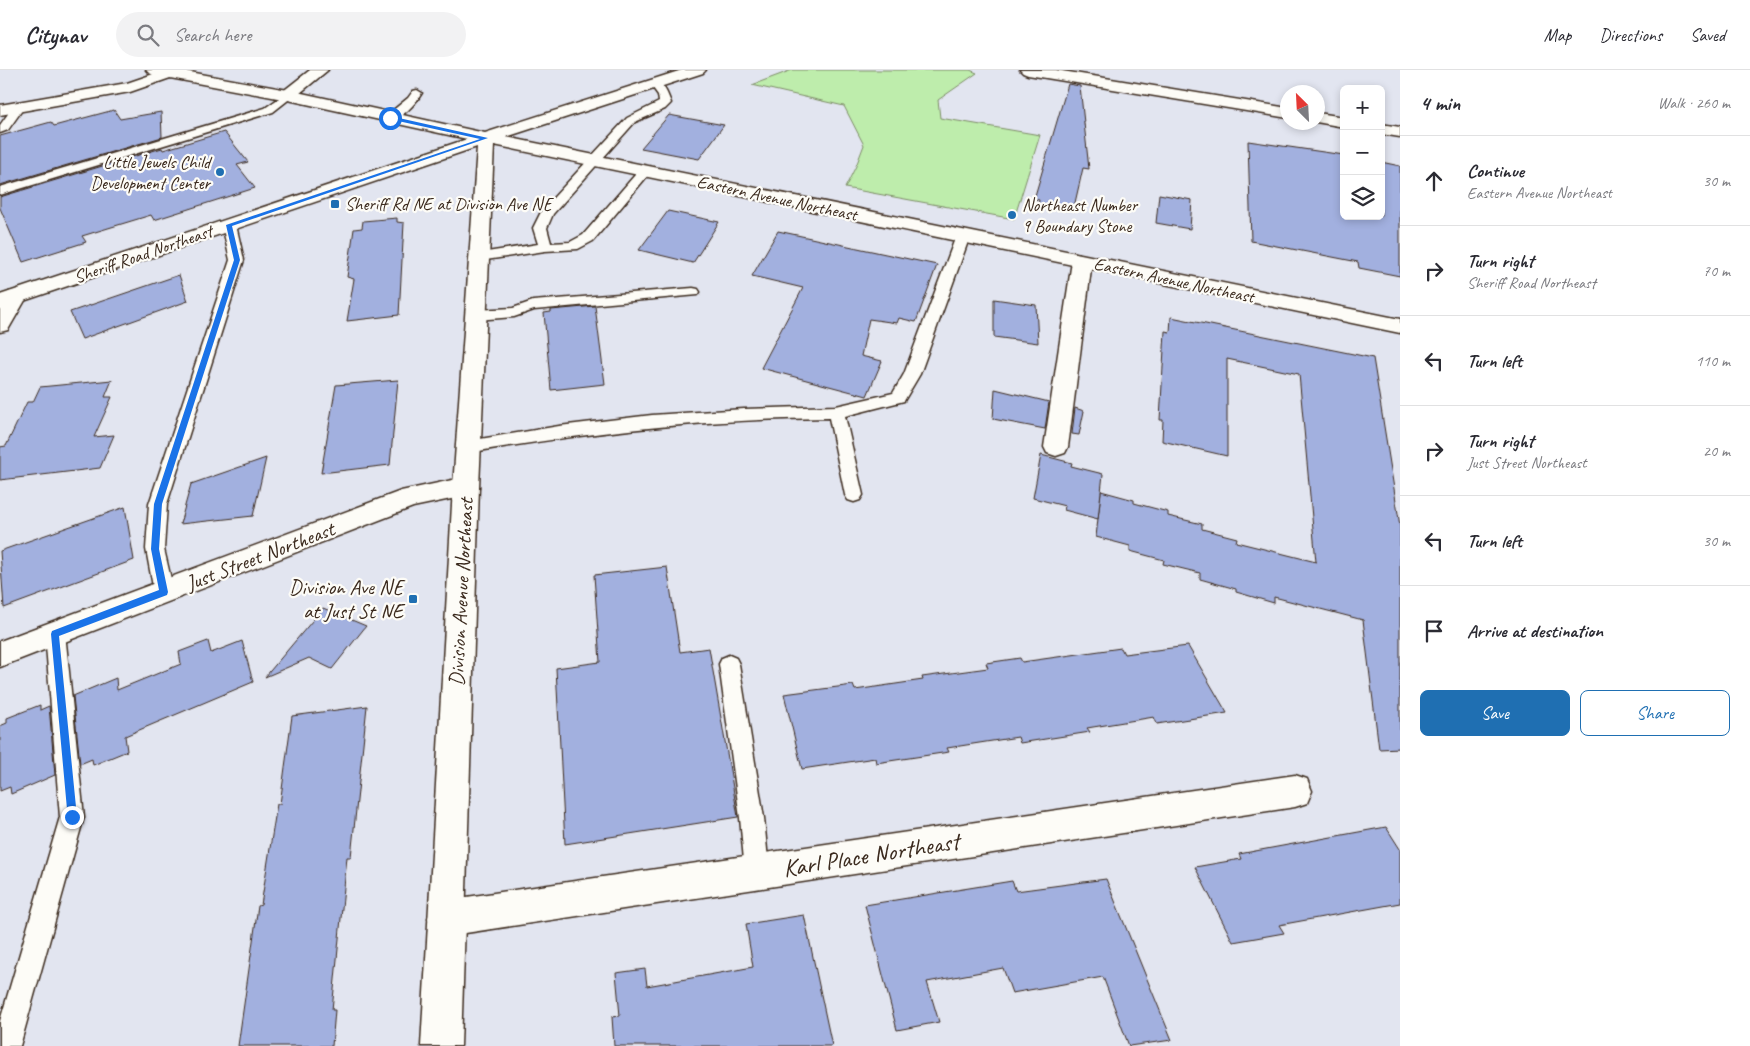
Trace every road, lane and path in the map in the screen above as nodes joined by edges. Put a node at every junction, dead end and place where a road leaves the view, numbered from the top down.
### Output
1 (154, 70) edge
2 (320, 70) edge
3 (698, 70) edge
4 (1028, 70) edge
5 (171, 73) junction
6 (655, 84) junction
7 (417, 93) dead end
8 (288, 95) junction
9 (19, 106) junction
10 (0, 110) edge
11 (1280, 112) edge
12 (390, 118) junction
13 (1325, 119) edge
14 (1340, 121) edge
15 (0, 130) edge
16 (1385, 130) edge
17 (1400, 132) edge
18 (486, 138) junction
19 (592, 160) junction
20 (645, 171) junction
21 (0, 191) edge
22 (229, 225) junction
23 (963, 236) junction
24 (545, 247) junction
25 (479, 257) junction
26 (1082, 261) junction
27 (693, 292) dead end
28 (8, 299) edge
29 (476, 315) junction
30 (0, 325) edge
31 (1400, 326) edge
32 (836, 412) junction
33 (468, 447) junction
34 (1056, 447) dead end
35 (466, 487) junction
36 (854, 495) dead end
37 (164, 592) junction
38 (55, 634) junction
39 (0, 654) edge
40 (728, 664) dead end
41 (1296, 791) dead end
42 (757, 871) junction
43 (446, 918) junction
44 (6, 1046) edge
45 (441, 1046) edge

1 - 5 street, Eastern Avenue Northeast
2 - 8 street
3 - 6 street, Sheriff Road Northeast
4 - 11 street
5 - 8 street, Eastern Avenue Northeast
5 - 9 street
6 - 18 street, Sheriff Road Northeast
6 - 19 lane
7 - 12 lane
8 - 12 street, Eastern Avenue Northeast
8 - 21 lane
9 - 10 street
9 - 15 lane
12 - 18 street, Eastern Avenue Northeast
13 - 14 street
16 - 17 street
18 - 19 street, Eastern Avenue Northeast
18 - 22 street, Sheriff Road Northeast
18 - 25 street, Division Avenue Northeast
19 - 20 street, Eastern Avenue Northeast
19 - 24 lane
20 - 23 street, Eastern Avenue Northeast
20 - 24 lane
22 - 28 street, Sheriff Road Northeast
22 - 37 lane
23 - 26 street, Eastern Avenue Northeast
23 - 32 lane
24 - 25 lane
25 - 29 street, Division Avenue Northeast
26 - 31 street, Eastern Avenue Northeast
26 - 34 street
27 - 29 lane
28 - 30 street
29 - 33 street, Division Avenue Northeast
32 - 33 lane
32 - 36 lane
33 - 35 street, Division Avenue Northeast
35 - 37 street, Just Street Northeast
35 - 43 street, Division Avenue Northeast
37 - 38 street, Just Street Northeast
38 - 39 street, Just Street Northeast
38 - 44 lane
40 - 42 lane
41 - 42 street, Karl Place Northeast
42 - 43 street, Karl Place Northeast
43 - 45 street, Division Avenue Northeast

